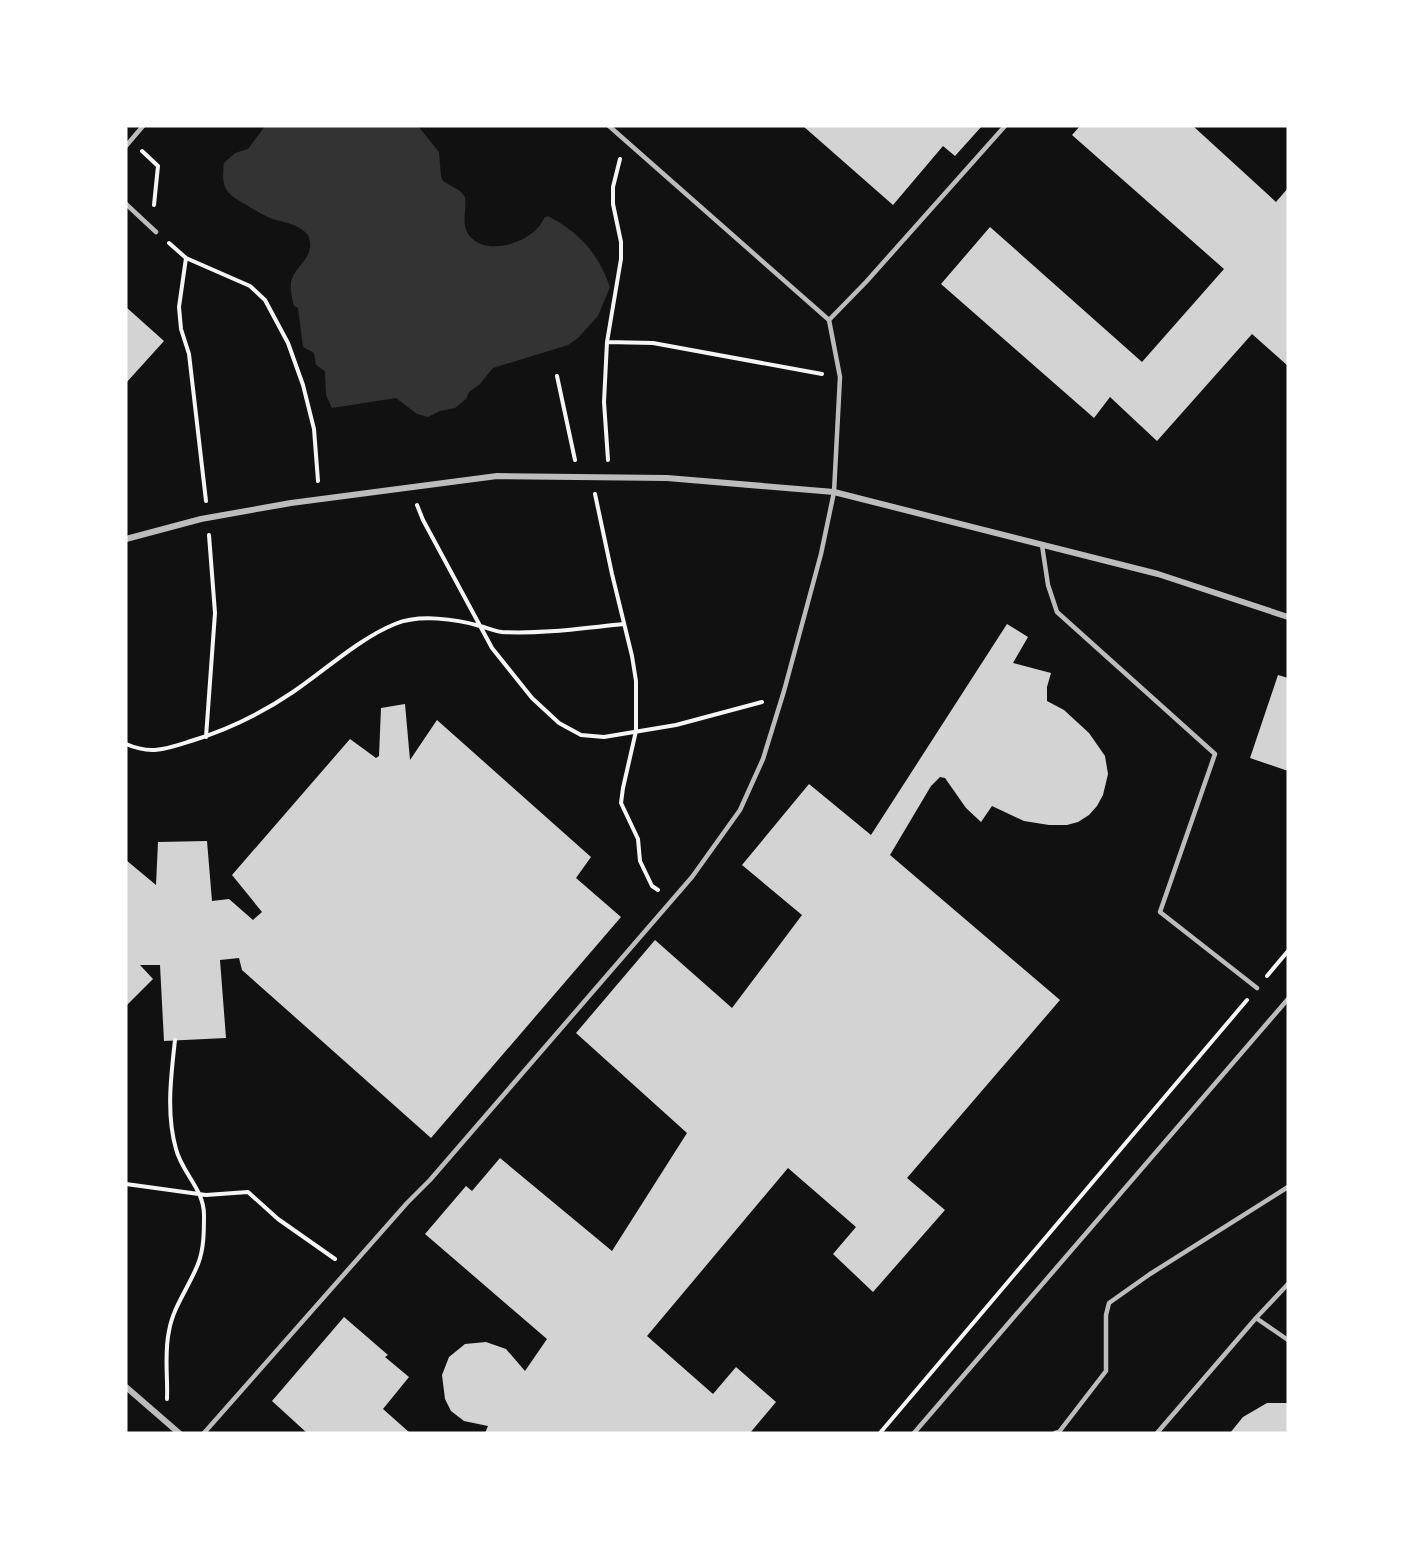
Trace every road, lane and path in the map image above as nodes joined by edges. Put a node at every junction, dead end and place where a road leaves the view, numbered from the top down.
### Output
1 (143, 126) edge
2 (609, 126) edge
3 (1005, 126) edge
4 (130, 141) junction
5 (629, 143) junction
6 (126, 146) edge
7 (126, 204) edge
8 (156, 232) junction
9 (186, 258) junction
10 (829, 320) junction
11 (608, 342) junction
12 (557, 376) dead end
13 (840, 377) junction
14 (579, 478) junction
15 (592, 478) junction
16 (610, 478) junction
17 (411, 488) junction
18 (834, 492) junction
19 (320, 500) junction
20 (208, 517) junction
21 (126, 539) edge
22 (1041, 545) junction
23 (1288, 617) edge
24 (624, 624) junction
25 (480, 626) junction
26 (781, 698) junction
27 (636, 731) junction
28 (206, 737) junction
29 (126, 744) edge
30 (671, 900) junction
31 (1288, 951) edge
32 (1257, 988) junction
33 (1288, 999) edge
34 (175, 1040) dead end
35 (126, 1184) edge
36 (1288, 1187) edge
37 (200, 1194) junction
38 (349, 1270) junction
39 (1288, 1284) edge
40 (1256, 1318) junction
41 (1288, 1340) edge
42 (126, 1387) edge
43 (164, 1421) junction
44 (178, 1433) edge
45 (204, 1433) edge
46 (880, 1433) edge
47 (914, 1433) edge
48 (1054, 1433) edge
49 (1157, 1433) edge

1 - 4 lane
2 - 5 lane
3 - 10 lane
4 - 6 lane
4 - 8 path
5 - 10 lane
5 - 11 path
7 - 8 lane
8 - 9 path
9 - 19 path
9 - 20 path
10 - 13 lane
11 - 13 path
11 - 16 path
12 - 14 path
13 - 18 lane
14 - 15 street
14 - 17 street
15 - 16 street
15 - 24 path
16 - 18 street
17 - 19 street
17 - 25 path
18 - 22 street
18 - 26 lane
19 - 20 street
20 - 21 street
20 - 28 path
22 - 23 street
22 - 32 lane
24 - 25 path
24 - 27 path
25 - 27 path
25 - 28 path
26 - 27 path
26 - 30 lane
27 - 30 path
28 - 29 path
30 - 38 lane
31 - 32 path
32 - 46 path
33 - 47 lane
34 - 37 path
35 - 37 path
36 - 48 lane
37 - 38 path
37 - 43 path
38 - 45 lane
39 - 40 lane
40 - 41 lane
40 - 49 lane
42 - 43 street
43 - 44 street

